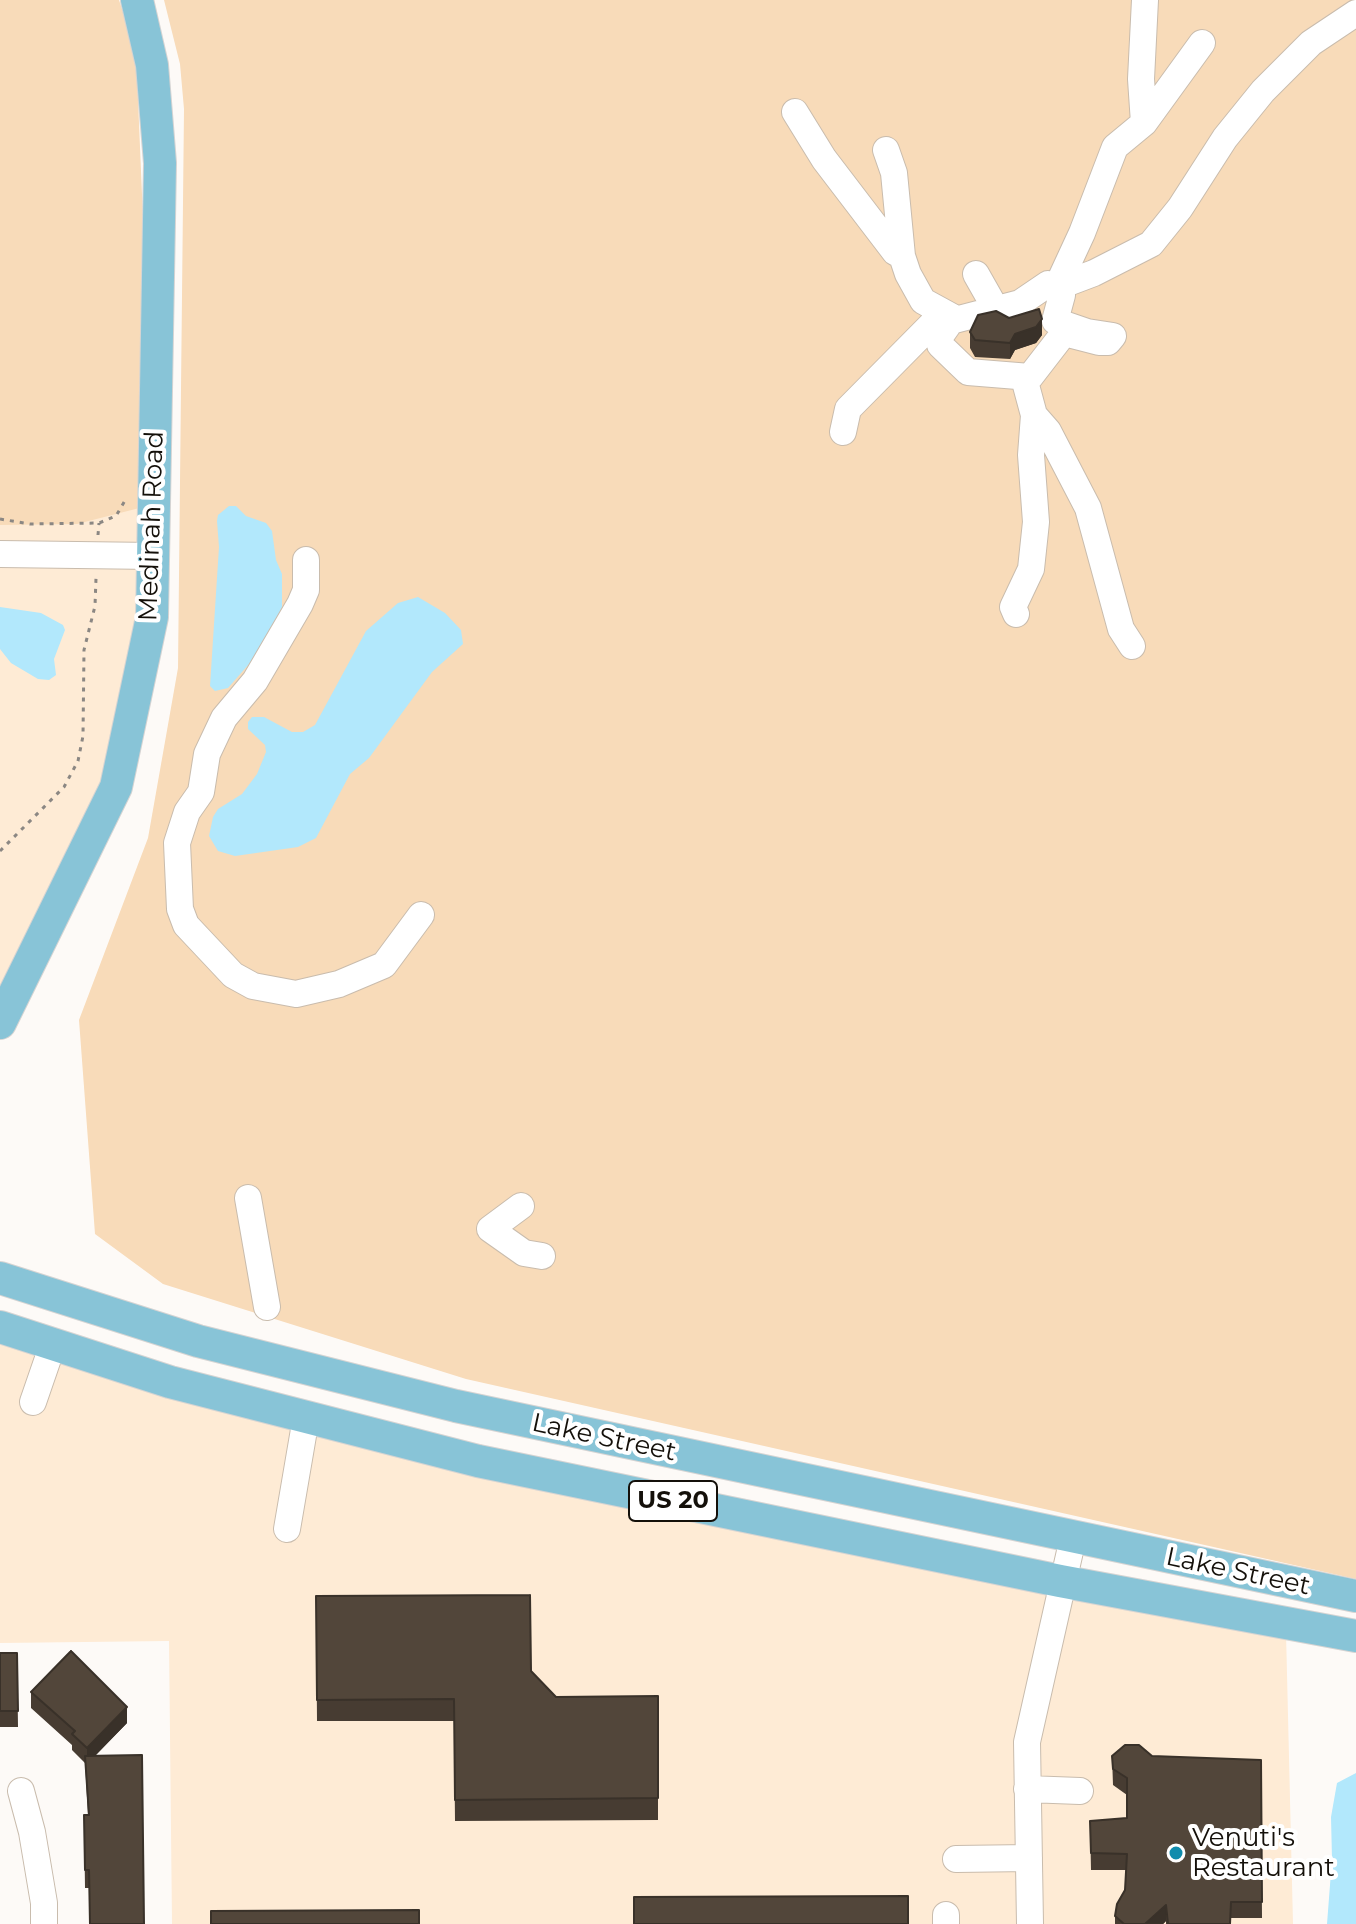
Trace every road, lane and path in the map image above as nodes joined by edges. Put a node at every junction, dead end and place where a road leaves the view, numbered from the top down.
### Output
1 (137, 0) edge
2 (1145, 0) edge
3 (1356, 13) edge
4 (1202, 43) dead end
5 (795, 112) dead end
6 (1144, 123) junction
7 (886, 150) dead end
8 (902, 256) junction
9 (976, 274) dead end
10 (1057, 287) junction
11 (992, 312) junction
12 (949, 316) junction
13 (1024, 378) junction
14 (1034, 415) junction
15 (843, 432) dead end
16 (129, 490) dead end
17 (0, 519) edge
18 (99, 523) junction
19 (0, 554) edge
20 (97, 555) junction
21 (154, 556) junction
22 (306, 560) dead end
23 (1016, 614) dead end
24 (1132, 646) dead end
25 (0, 851) edge
26 (421, 915) dead end
27 (0, 1023) edge
28 (248, 1198) dead end
29 (521, 1206) dead end
30 (542, 1256) dead end
31 (0, 1278) edge
32 (267, 1307) dead end
33 (0, 1327) edge
34 (53, 1344) junction
35 (33, 1402) dead end
36 (306, 1418) junction
37 (287, 1529) dead end
38 (1073, 1538) junction
39 (1060, 1581) junction
40 (1356, 1596) edge
41 (1356, 1636) edge
42 (1027, 1789) junction
43 (21, 1791) dead end
44 (1080, 1791) dead end
45 (1029, 1858) junction
46 (956, 1859) dead end
47 (44, 1924) edge
48 (1030, 1924) edge

1 - 21 main road, Medinah Road
2 - 6 street
3 - 10 street
4 - 6 street
5 - 8 street
6 - 10 street
7 - 8 street
8 - 12 street
9 - 11 street
10 - 11 street
10 - 13 street
11 - 12 street
12 - 13 street
12 - 15 street
13 - 14 street
14 - 23 street
14 - 24 street
16 - 18 path
17 - 18 path
18 - 20 path
19 - 20 street
20 - 21 street
20 - 25 path
21 - 27 main road, Medinah Road
22 - 26 street
28 - 32 street
29 - 30 street
31 - 38 main road, Lake Street / US 20
33 - 34 main road, Lake Street / US 20
34 - 35 street
34 - 36 main road, Lake Street / US 20
36 - 37 street
36 - 39 main road, Lake Street / US 20
38 - 39 street
38 - 40 main road, Lake Street / US 20
39 - 41 main road, Lake Street / US 20
39 - 42 street
42 - 44 street
42 - 45 street
43 - 47 street
45 - 46 street
45 - 48 street

